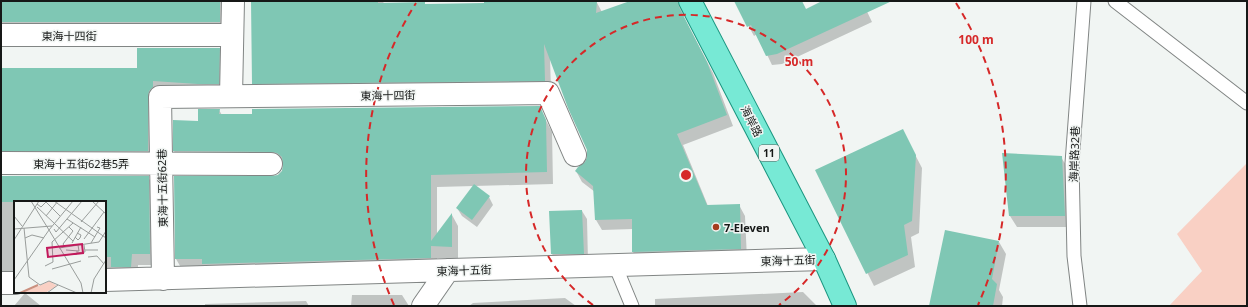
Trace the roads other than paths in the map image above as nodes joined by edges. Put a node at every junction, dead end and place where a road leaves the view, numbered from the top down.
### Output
1 (232, 1) edge
2 (690, 1) edge
3 (1084, 1) edge
4 (1115, 1) edge
5 (1, 35) edge
6 (232, 35) junction
7 (231, 96) junction
8 (160, 97) joint
9 (1247, 103) edge
10 (576, 155) dead end
11 (1, 163) edge
12 (161, 164) junction
13 (271, 164) dead end
14 (824, 259) junction
15 (615, 265) junction
16 (448, 270) junction
17 (163, 279) junction
18 (106, 280) edge
19 (1, 283) edge
20 (14, 283) edge
21 (423, 306) edge
22 (632, 306) edge
23 (845, 306) edge
24 (1080, 306) edge

1 - 6 street
2 - 14 main road, 海岸路 / 11
3 - 24 lane, 海岸路32巷
4 - 9 lane
5 - 6 street, 東海十四街
6 - 7 street
7 - 8 street, 東海十四街
7 - 10 street, 東海十四街
8 - 12 street, 東海十五街62巷
11 - 12 street, 東海十五街62巷5弄
12 - 13 street, 東海十五街62巷5弄
12 - 17 street, 東海十五街62巷
14 - 15 street, 東海十五街
14 - 23 main road, 海岸路 / 11
15 - 16 street, 東海十五街
15 - 22 lane
16 - 17 street, 東海十五街
16 - 21 street
17 - 18 street, 東海十五街
19 - 20 street

